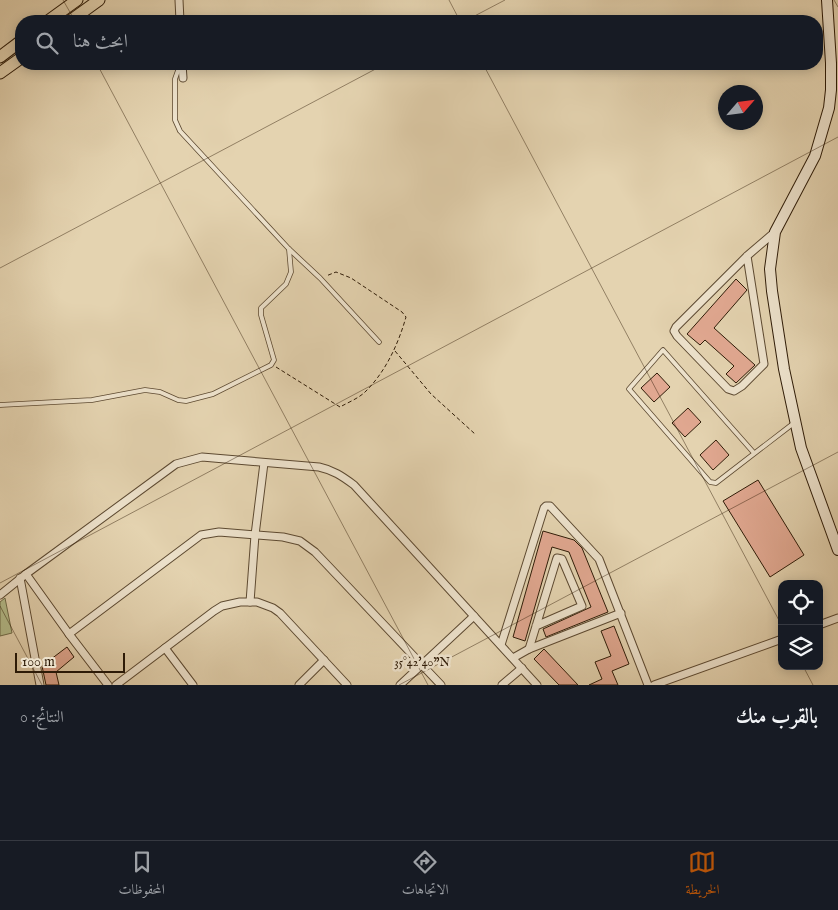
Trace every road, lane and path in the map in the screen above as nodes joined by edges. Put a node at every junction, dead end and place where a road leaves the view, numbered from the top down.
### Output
1 (77, 0) edge
2 (99, 0) edge
3 (178, 0) edge
4 (827, 0) edge
5 (56, 15) edge
6 (78, 15) edge
7 (179, 15) edge
8 (15, 46) edge
9 (0, 57) edge
10 (15, 62) edge
11 (179, 70) edge
12 (182, 70) edge
13 (0, 73) edge
14 (183, 78) dead end
15 (775, 232) junction
16 (288, 249) junction
17 (747, 256) junction
18 (320, 278) junction
19 (379, 342) dead end
20 (394, 350) junction
21 (271, 364) junction
22 (0, 405) edge
23 (795, 422) junction
24 (474, 434) dead end
25 (754, 453) junction
26 (264, 463) junction
27 (255, 535) junction
28 (838, 550) edge
29 (23, 576) junction
30 (0, 595) edge
31 (250, 602) junction
32 (621, 612) junction
33 (474, 616) junction
34 (838, 618) edge
35 (823, 624) edge
36 (536, 626) junction
37 (69, 634) junction
38 (778, 640) edge
39 (501, 645) junction
40 (164, 648) junction
41 (530, 649) junction
42 (513, 658) junction
43 (324, 660) junction
44 (422, 665) junction
45 (522, 668) junction
46 (40, 685) edge
47 (108, 685) edge
48 (116, 685) edge
49 (193, 685) edge
50 (298, 685) edge
51 (347, 685) edge
52 (400, 685) edge
53 (441, 685) edge
54 (502, 685) edge
55 (537, 685) edge
56 (648, 685) edge
57 (654, 685) edge

1 - 5 main road
2 - 6 main road
3 - 7 street
4 - 15 main road
8 - 9 main road
10 - 13 main road
11 - 16 lane
12 - 14 street
15 - 17 street
15 - 23 main road
16 - 18 lane
16 - 21 lane
17 - 17 street
18 - 19 lane
18 - 20 path
20 - 21 path
20 - 24 path
21 - 22 lane
23 - 25 lane
23 - 28 main road
25 - 25 lane
26 - 27 street
26 - 29 street
26 - 33 street
27 - 31 street
27 - 37 street
27 - 44 street
29 - 30 street
29 - 37 street
29 - 46 street
31 - 40 street
31 - 43 street
32 - 39 street
32 - 41 street
32 - 56 street
33 - 39 street
33 - 44 street
34 - 35 street
36 - 36 street
36 - 41 street
37 - 47 street
38 - 57 street
39 - 42 street
40 - 48 street
40 - 49 street
41 - 42 street
42 - 45 street
43 - 50 street
43 - 51 street
44 - 52 street
44 - 53 street
45 - 54 street
45 - 55 street

